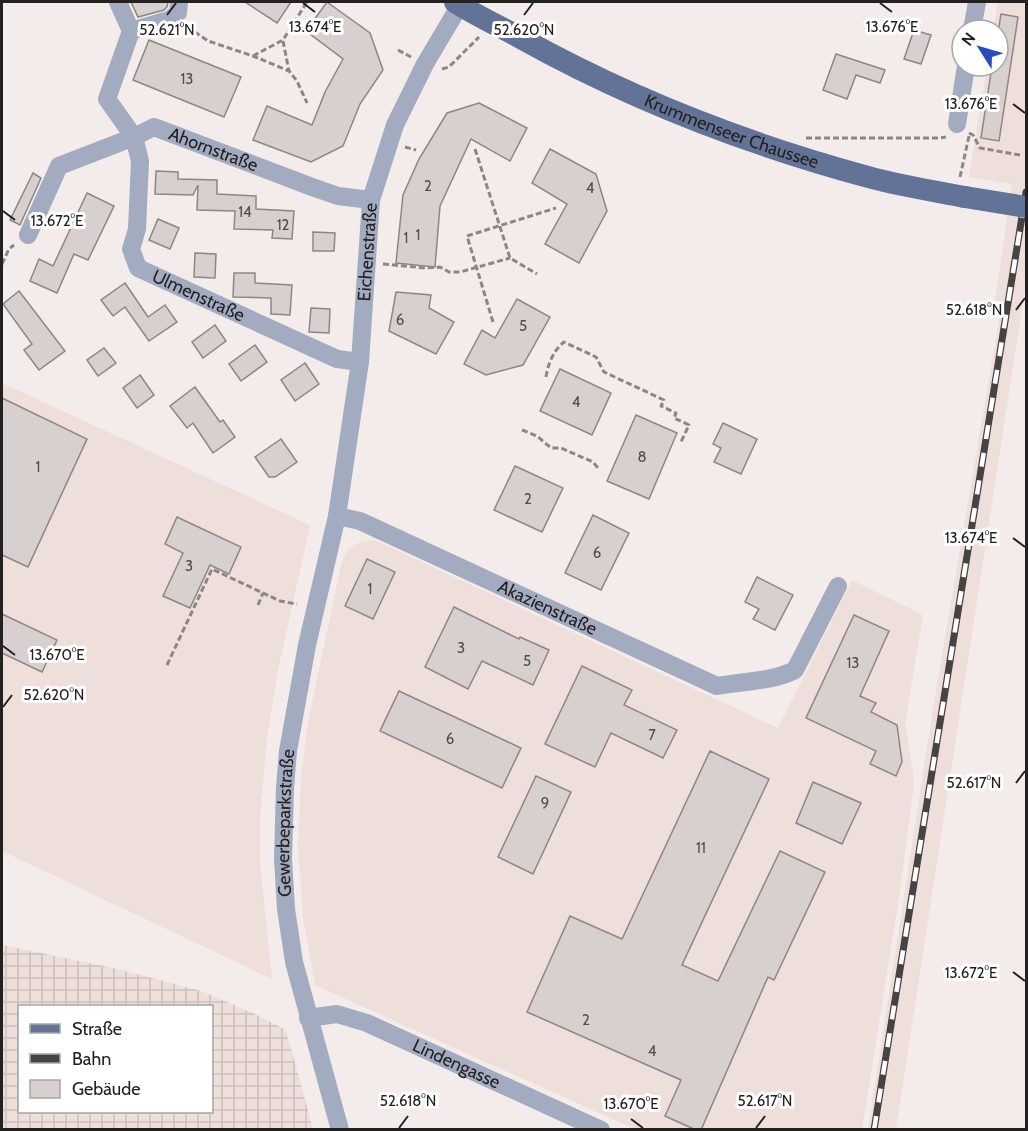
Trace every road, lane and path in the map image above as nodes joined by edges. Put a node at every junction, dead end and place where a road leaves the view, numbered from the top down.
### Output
1 (118, 2) edge
2 (179, 2) edge
3 (307, 2) edge
4 (977, 2) edge
5 (458, 3) edge
6 (974, 18) edge
7 (170, 20) junction
8 (489, 21) junction
9 (131, 31) junction
10 (282, 40) junction
11 (398, 50) dead end
12 (253, 56) junction
13 (426, 64) junction
14 (289, 71) junction
15 (965, 78) edge
16 (307, 103) dead end
17 (963, 129) junction
18 (134, 137) junction
19 (800, 139) dead end
20 (475, 149) dead end
21 (1020, 155) dead end
22 (962, 191) junction
23 (371, 200) junction
24 (1026, 207) edge
25 (556, 208) dead end
26 (500, 226) junction
27 (27, 236) joint
28 (510, 258) junction
29 (367, 262) junction
30 (2, 264) edge
31 (477, 268) junction
32 (537, 274) dead end
33 (493, 322) dead end
34 (360, 362) junction
35 (546, 377) dead end
36 (522, 430) dead end
37 (680, 444) dead end
38 (598, 468) dead end
39 (337, 516) junction
40 (838, 586) dead end
41 (264, 593) junction
42 (297, 604) dead end
43 (258, 605) dead end
44 (167, 665) dead end
45 (308, 1018) junction
46 (340, 1130) edge
47 (601, 1130) edge

1 - 9 street
2 - 7 street
3 - 10 path
4 - 6 street
5 - 8 main road, Krummenseer Chaussee
5 - 13 street, Eichenstraße
7 - 9 street
7 - 12 path
8 - 13 path
8 - 22 main road, Krummenseer Chaussee
9 - 18 street
10 - 12 path
10 - 14 path
11 - 13 path
12 - 14 path
13 - 23 street, Eichenstraße
14 - 16 path
15 - 17 street
17 - 19 path
17 - 21 path
17 - 22 path
18 - 23 street, Ahornstraße
18 - 27 street
18 - 34 street, Ulmenstraße
20 - 26 path
22 - 24 main road, Krummenseer Chaussee, bridge
23 - 29 street, Eichenstraße
25 - 26 path
26 - 28 path
26 - 31 path
27 - 30 path
28 - 31 path
28 - 32 path
29 - 31 path
29 - 34 street, Eichenstraße
31 - 33 path
34 - 39 street, Eichenstraße
35 - 37 path
36 - 38 path
39 - 40 street, Akazienstraße
39 - 45 street, Gewerbeparkstraße
41 - 42 path
41 - 43 path
41 - 44 path
45 - 46 street, Gewerbeparkstraße
45 - 47 street, Lindengasse

